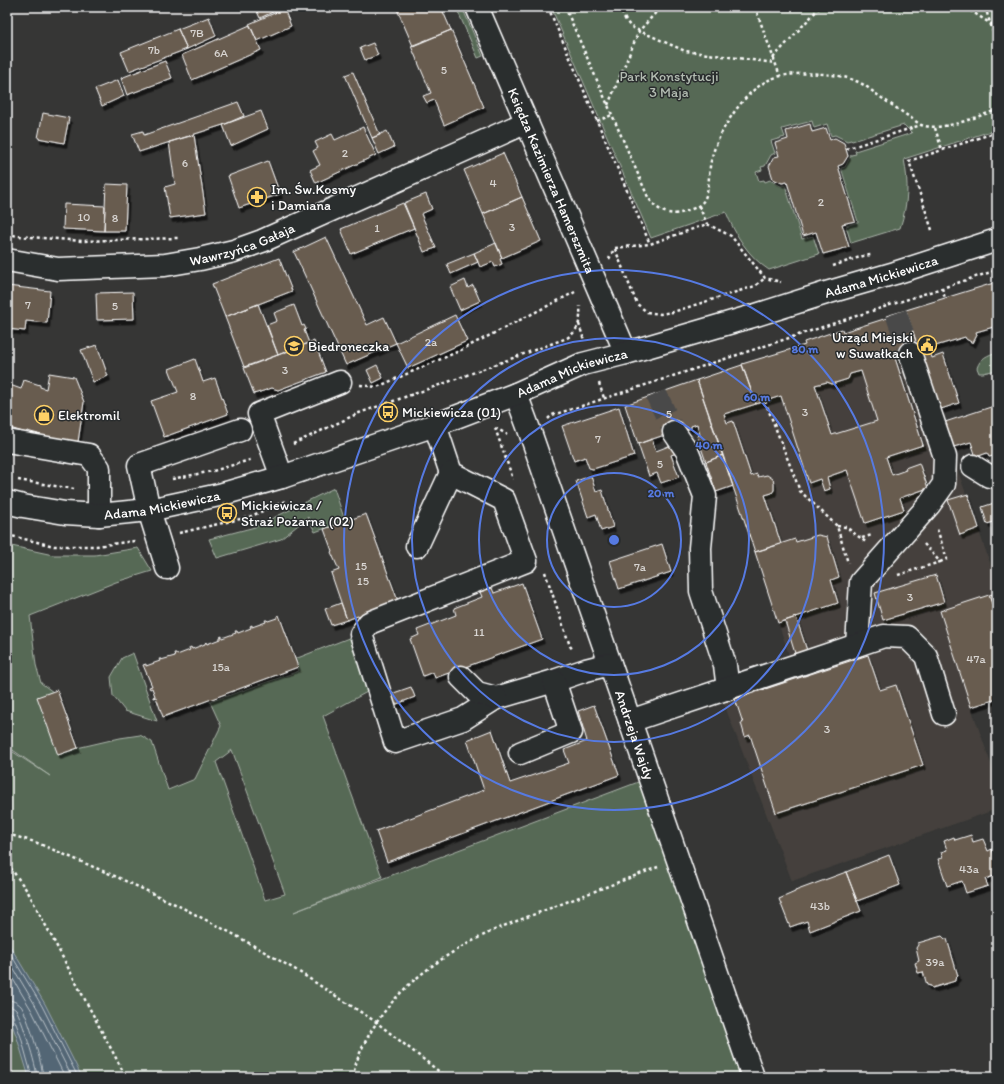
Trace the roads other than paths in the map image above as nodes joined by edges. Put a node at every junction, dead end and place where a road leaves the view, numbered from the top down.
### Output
1 (477, 7) edge
2 (527, 122) junction
3 (997, 240) edge
4 (7, 260) edge
5 (626, 353) junction
6 (910, 354) tunnel mouth
7 (340, 382) dead end
8 (516, 394) junction
9 (435, 425) junction
10 (240, 430) dead end
11 (674, 432) tunnel mouth
12 (7, 441) edge
13 (973, 466) dead end
14 (451, 474) junction
15 (997, 476) edge
16 (282, 477) junction
17 (7, 502) edge
18 (149, 510) junction
19 (99, 515) junction
20 (417, 546) dead end
21 (167, 568) dead end
22 (857, 645) junction
23 (610, 664) junction
24 (461, 677) dead end
25 (554, 681) junction
26 (728, 689) junction
27 (496, 698) junction
28 (944, 714) dead end
29 (630, 721) junction
30 (520, 754) dead end
31 (753, 1077) edge

1 - 2 street, Księdza Kazimierza Hamerszmita
2 - 4 street, Wawrzyńca Gałaja
2 - 5 street, Księdza Kazimierza Hamerszmita
3 - 5 street, Adama Mickiewicza
5 - 8 street, Adama Mickiewicza
6 - 22 street
7 - 16 street
8 - 9 street, Adama Mickiewicza
8 - 23 street, Andrzeja Wajdy
9 - 14 street
9 - 16 street, Adama Mickiewicza
10 - 18 street
11 - 26 street
12 - 19 street
13 - 15 street
14 - 20 street
14 - 27 street
16 - 18 street, Adama Mickiewicza
17 - 19 street, Adama Mickiewicza
18 - 19 street, Adama Mickiewicza
18 - 21 street
22 - 26 street
22 - 28 street
23 - 25 street
23 - 29 street, Andrzeja Wajdy
24 - 27 street
25 - 27 street
25 - 30 street
26 - 29 street
29 - 31 street, Andrzeja Wajdy

